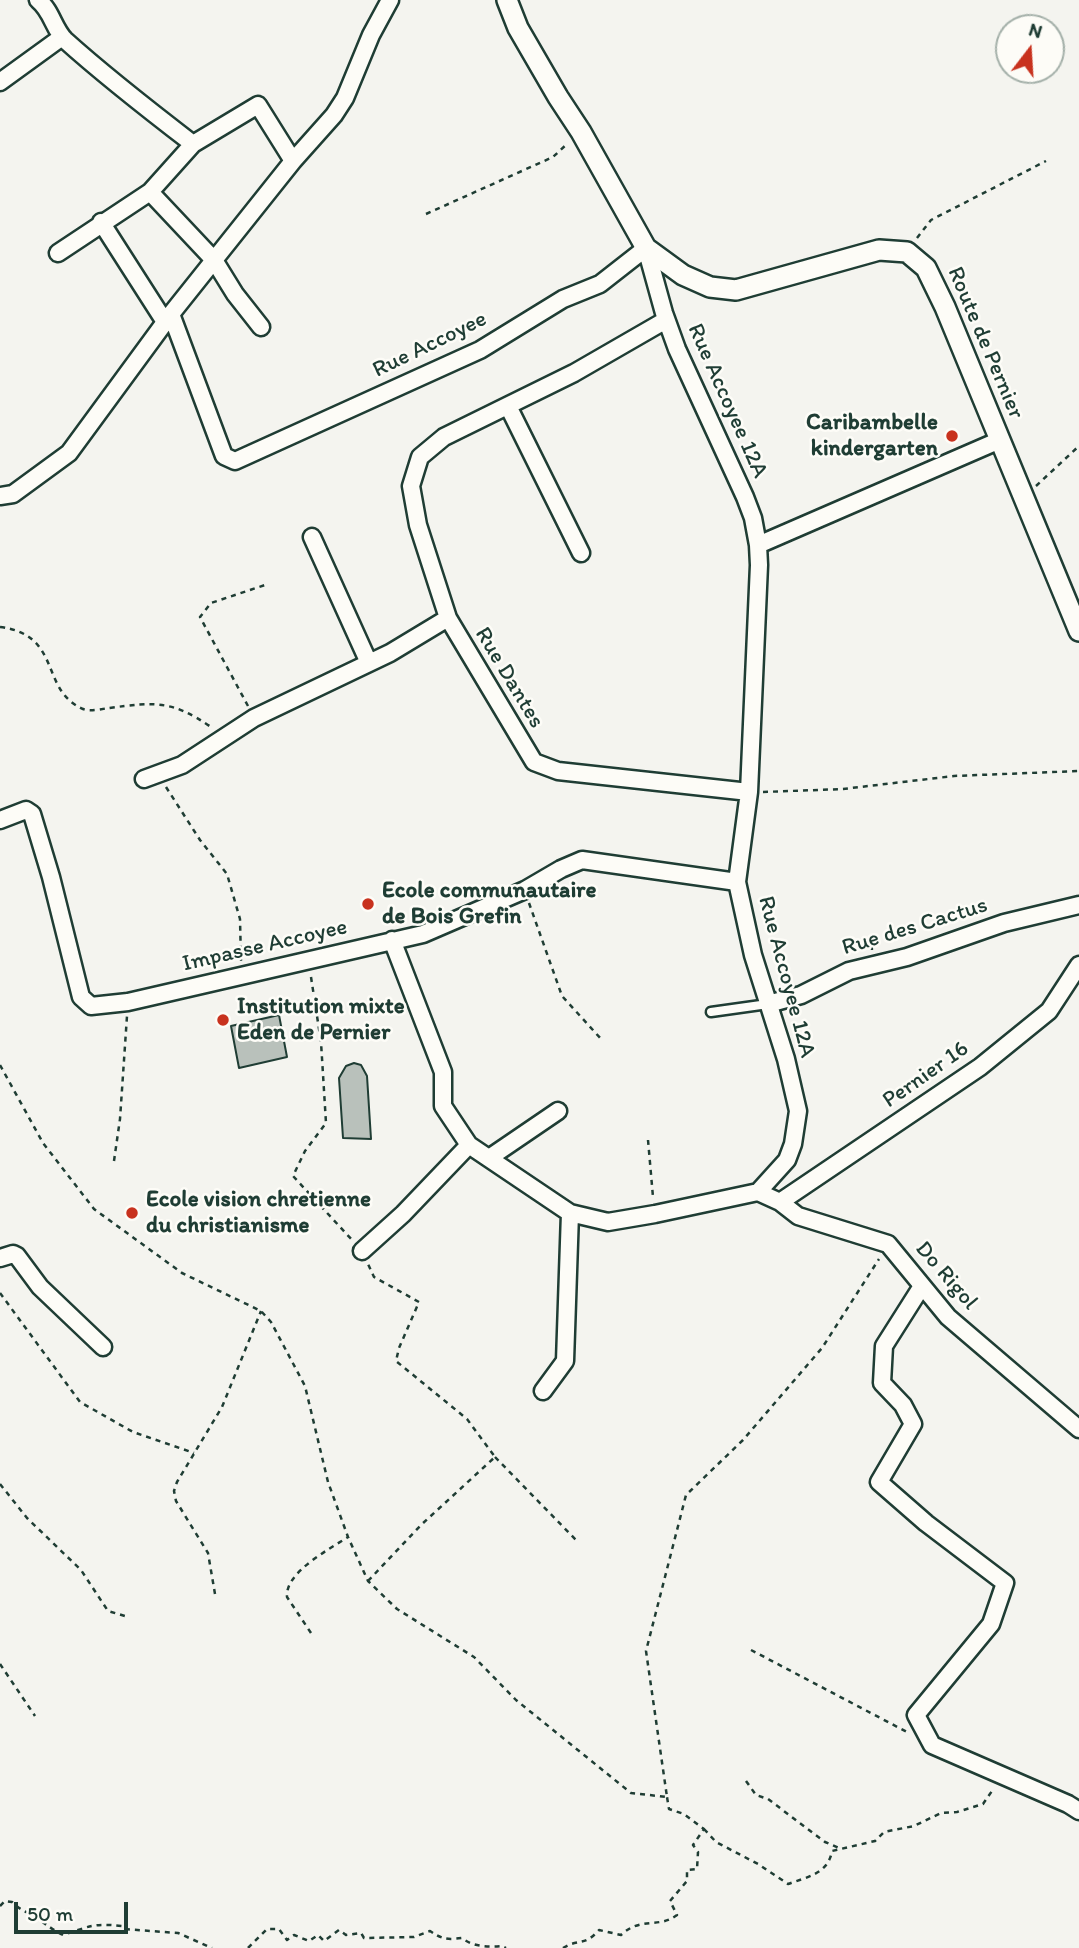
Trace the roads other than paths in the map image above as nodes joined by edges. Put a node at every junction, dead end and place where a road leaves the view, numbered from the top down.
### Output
1 (38, 0) edge
2 (390, 0) edge
3 (507, 0) edge
4 (62, 37) junction
5 (0, 82) edge
6 (194, 144) junction
7 (293, 161) junction
8 (150, 192) junction
9 (101, 222) junction
10 (646, 248) junction
11 (58, 253) dead end
12 (214, 260) junction
13 (168, 318) junction
14 (666, 320) junction
15 (261, 327) dead end
16 (508, 406) junction
17 (1000, 440) junction
18 (0, 496) edge
19 (312, 537) dead end
20 (758, 545) junction
21 (580, 553) dead end
22 (448, 618) junction
23 (1079, 631) edge
24 (369, 663) junction
25 (144, 779) dead end
26 (749, 792) junction
27 (0, 820) edge
28 (737, 881) junction
29 (1079, 905) edge
30 (392, 940) junction
31 (1079, 965) edge
32 (768, 1004) junction
33 (711, 1012) dead end
34 (558, 1111) dead end
35 (469, 1145) junction
36 (489, 1158) junction
37 (758, 1192) junction
38 (780, 1202) junction
39 (570, 1213) junction
40 (362, 1251) road end
41 (0, 1258) edge
42 (922, 1286) junction
43 (103, 1347) dead end
44 (543, 1391) dead end
45 (1079, 1429) edge
46 (1079, 1811) edge

1 - 4 street
2 - 7 street
3 - 10 street
4 - 5 street
4 - 6 street
6 - 7 street
6 - 8 street
7 - 12 street
8 - 9 street
8 - 12 street
9 - 11 street
9 - 13 street
10 - 13 street, Rue Accoyee
10 - 14 street, Rue Accoyee 12A
10 - 17 street, Route de Pernier
12 - 13 street
12 - 15 street
13 - 18 street
14 - 16 street
14 - 20 street, Rue Accoyee 12A
16 - 21 street
16 - 22 street
17 - 20 street
17 - 23 street, Route de Pernier
19 - 24 street
20 - 26 street, Rue Accoyee 12A
22 - 24 street, Rue Dantes
22 - 26 street, Rue Dantes
24 - 25 street, Rue Dantes
26 - 28 street, Rue Accoyee 12A
27 - 30 street, Impasse Accoyee
28 - 30 street, Impasse Accoyee
28 - 32 street, Rue Accoyee 12A
29 - 32 street, Rue des Cactus
30 - 35 street
31 - 38 street, Pernier 16
32 - 33 lane
32 - 37 street, Rue Accoyee 12A
34 - 36 street
35 - 36 street
35 - 40 street
36 - 39 street
37 - 38 street, Do Rigol
37 - 39 street
38 - 42 street, Do Rigol
39 - 44 street
41 - 43 street
42 - 45 street, Do Rigol
42 - 46 street

